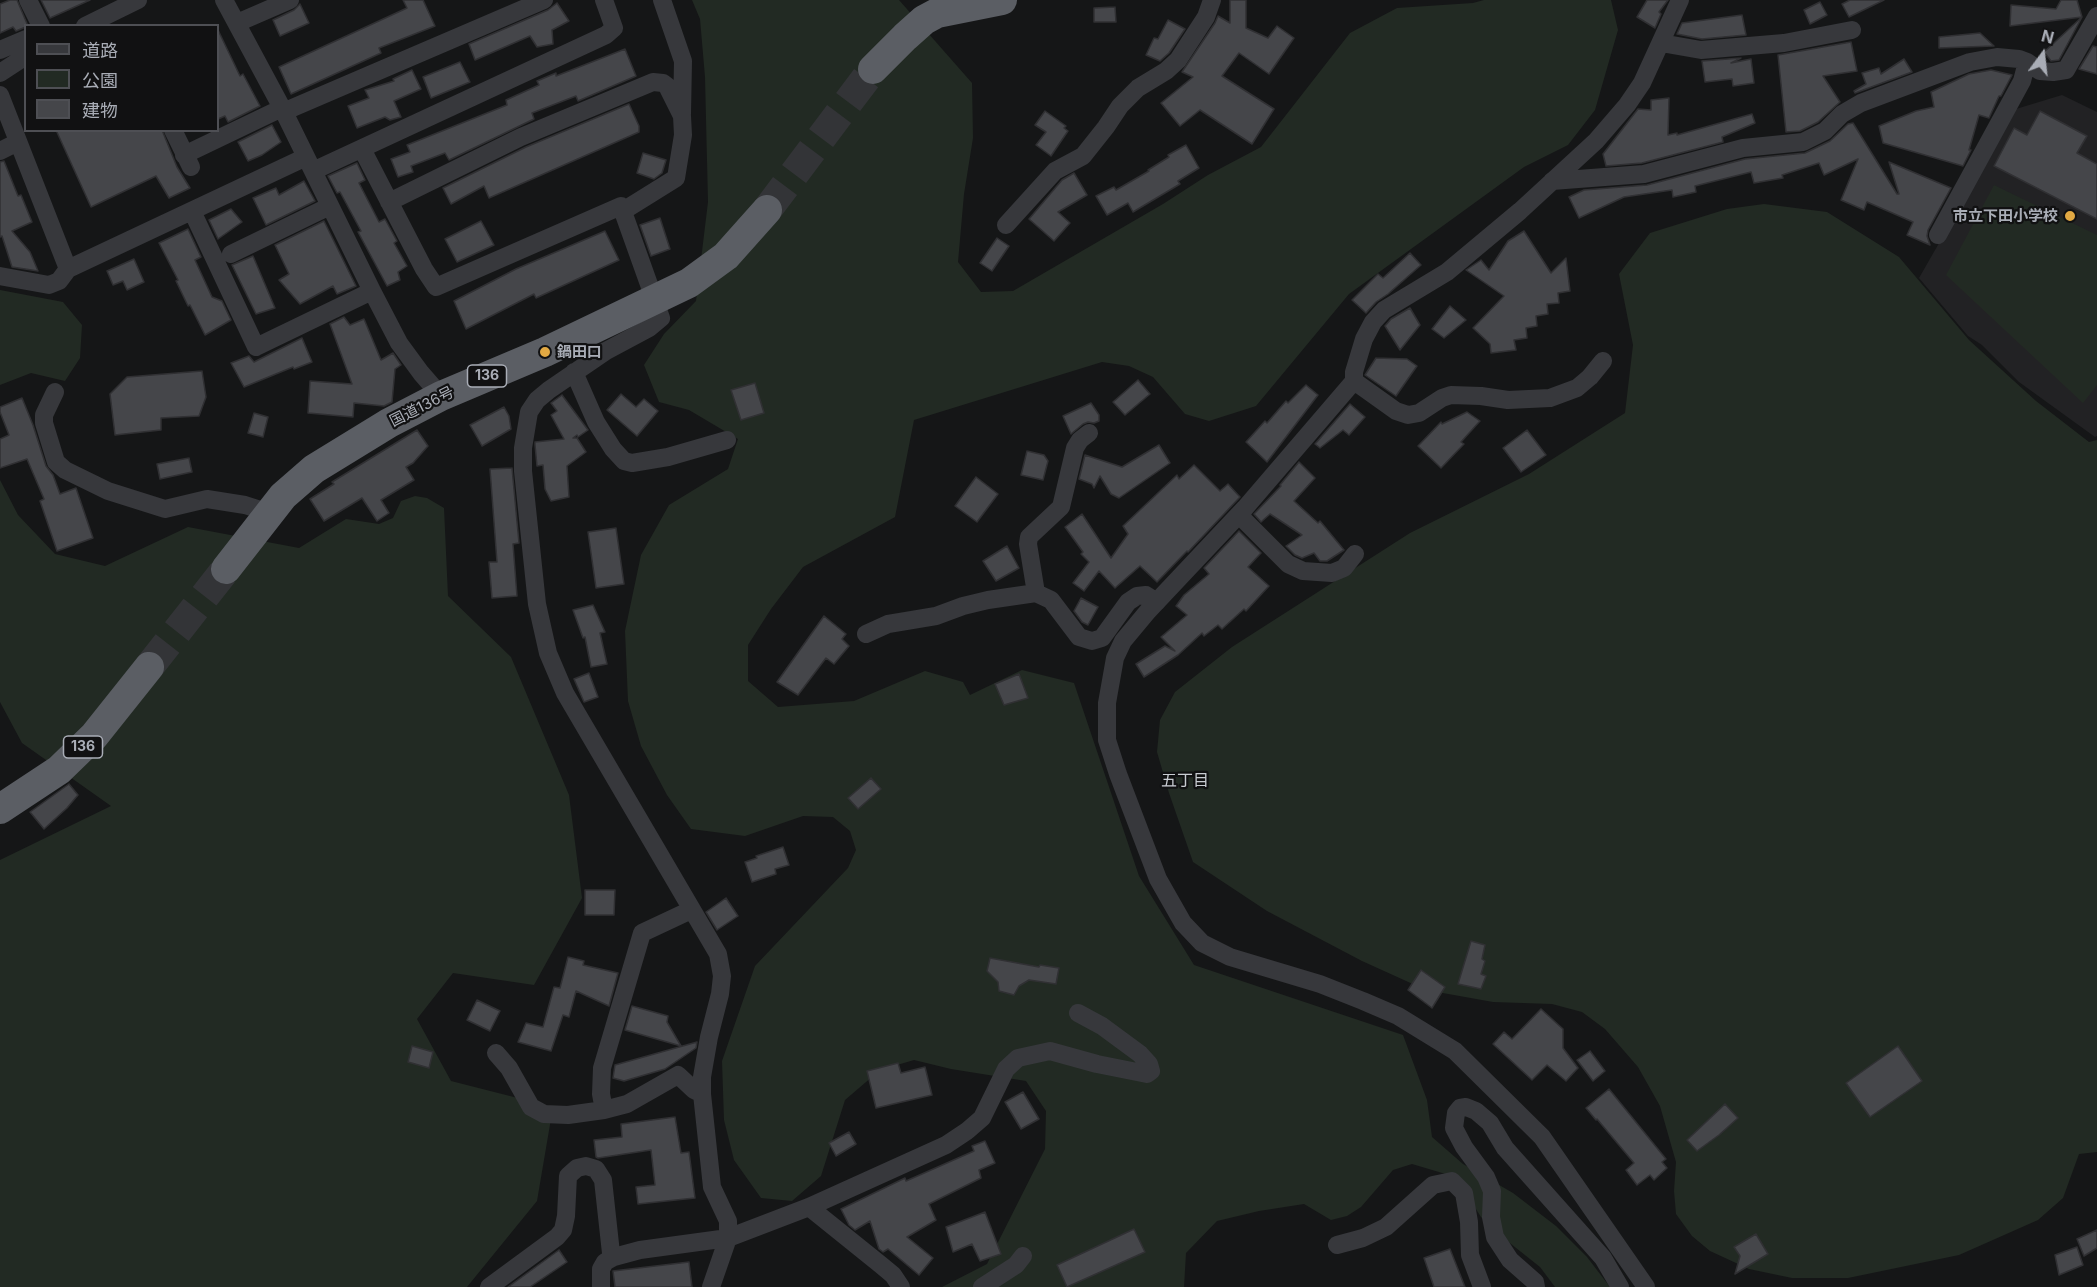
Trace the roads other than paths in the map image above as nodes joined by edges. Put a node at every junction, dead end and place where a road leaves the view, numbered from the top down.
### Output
1 (28, 0) edge
2 (138, 0) edge
3 (224, 0) edge
4 (290, 0) edge
5 (544, 0) edge
6 (604, 0) edge
7 (662, 0) edge
8 (1002, 0) edge
9 (1212, 0) edge
10 (1680, 0) edge
11 (2097, 16) edge
12 (237, 23) junction
13 (40, 24) edge
14 (89, 24) edge
15 (1852, 30) dead end
16 (24, 40) edge
17 (1661, 43) junction
18 (0, 50) edge
19 (24, 57) edge
20 (2027, 62) junction
21 (873, 69) tunnel mouth
22 (0, 73) edge
23 (0, 95) edge
24 (282, 110) junction
25 (682, 116) junction
26 (174, 132) edge
27 (18, 142) junction
28 (362, 149) junction
29 (0, 151) edge
30 (310, 164) junction
31 (1552, 181) junction
32 (388, 202) junction
33 (330, 206) junction
34 (767, 210) tunnel mouth
35 (623, 211) junction
36 (192, 212) junction
37 (1006, 225) dead end
38 (1938, 235) dead end
39 (231, 254) dead end
40 (68, 269) junction
41 (0, 276) edge
42 (372, 291) junction
43 (654, 300) junction
44 (1604, 361) dead end
45 (574, 372) junction
46 (1354, 381) junction
47 (55, 392) dead end
48 (441, 396) junction
49 (1089, 434) dead end
50 (727, 440) dead end
51 (270, 513) junction
52 (1239, 515) junction
53 (1355, 554) dead end
54 (226, 569) tunnel mouth
55 (1036, 593) junction
56 (1157, 602) junction
57 (866, 634) dead end
58 (149, 667) tunnel mouth
59 (0, 809) edge
60 (692, 910) junction
61 (1078, 1014) dead end
62 (496, 1053) dead end
63 (702, 1094) junction
64 (604, 1110) junction
65 (809, 1207) junction
66 (728, 1238) junction
67 (1337, 1245) dead end
68 (1023, 1256) dead end
69 (614, 1257) junction
70 (489, 1287) edge
71 (601, 1287) edge
72 (711, 1287) edge
73 (901, 1287) edge
74 (982, 1287) edge
75 (1482, 1287) edge
76 (1536, 1287) edge
77 (1620, 1287) edge
78 (1646, 1287) edge

1 - 13 street
2 - 14 street
3 - 12 street
4 - 12 street
5 - 24 street
6 - 28 street
7 - 25 street
8 - 21 highway
9 - 37 street
10 - 17 street
11 - 20 street
12 - 24 street
15 - 17 street
16 - 18 street
17 - 31 street
19 - 22 street
20 - 31 street
20 - 38 street
23 - 27 street
24 - 26 street
24 - 30 street
25 - 32 street
25 - 35 street
27 - 29 street
27 - 40 street
28 - 30 street
28 - 32 street
30 - 33 street
30 - 36 street
31 - 46 street
32 - 35 street
33 - 39 street
33 - 42 street
34 - 43 highway, 国道136号 / 136
35 - 43 street
36 - 40 street
36 - 42 street
40 - 41 street
42 - 48 street
43 - 45 street
43 - 48 highway, 国道136号 / 136
44 - 46 street
45 - 50 street
45 - 60 street
46 - 52 street
47 - 51 street
48 - 51 highway, 国道136号 / 136
49 - 55 street
51 - 54 highway, 国道136号 / 136
52 - 53 street
52 - 56 street
55 - 56 street
55 - 57 street
56 - 78 street
58 - 59 highway, 136
60 - 63 street
60 - 64 street
61 - 65 street
62 - 64 street
63 - 64 street
63 - 66 street
65 - 66 street
65 - 73 street
66 - 69 street
66 - 72 street
67 - 75 street
68 - 74 street
69 - 70 street
69 - 71 street
76 - 77 street

